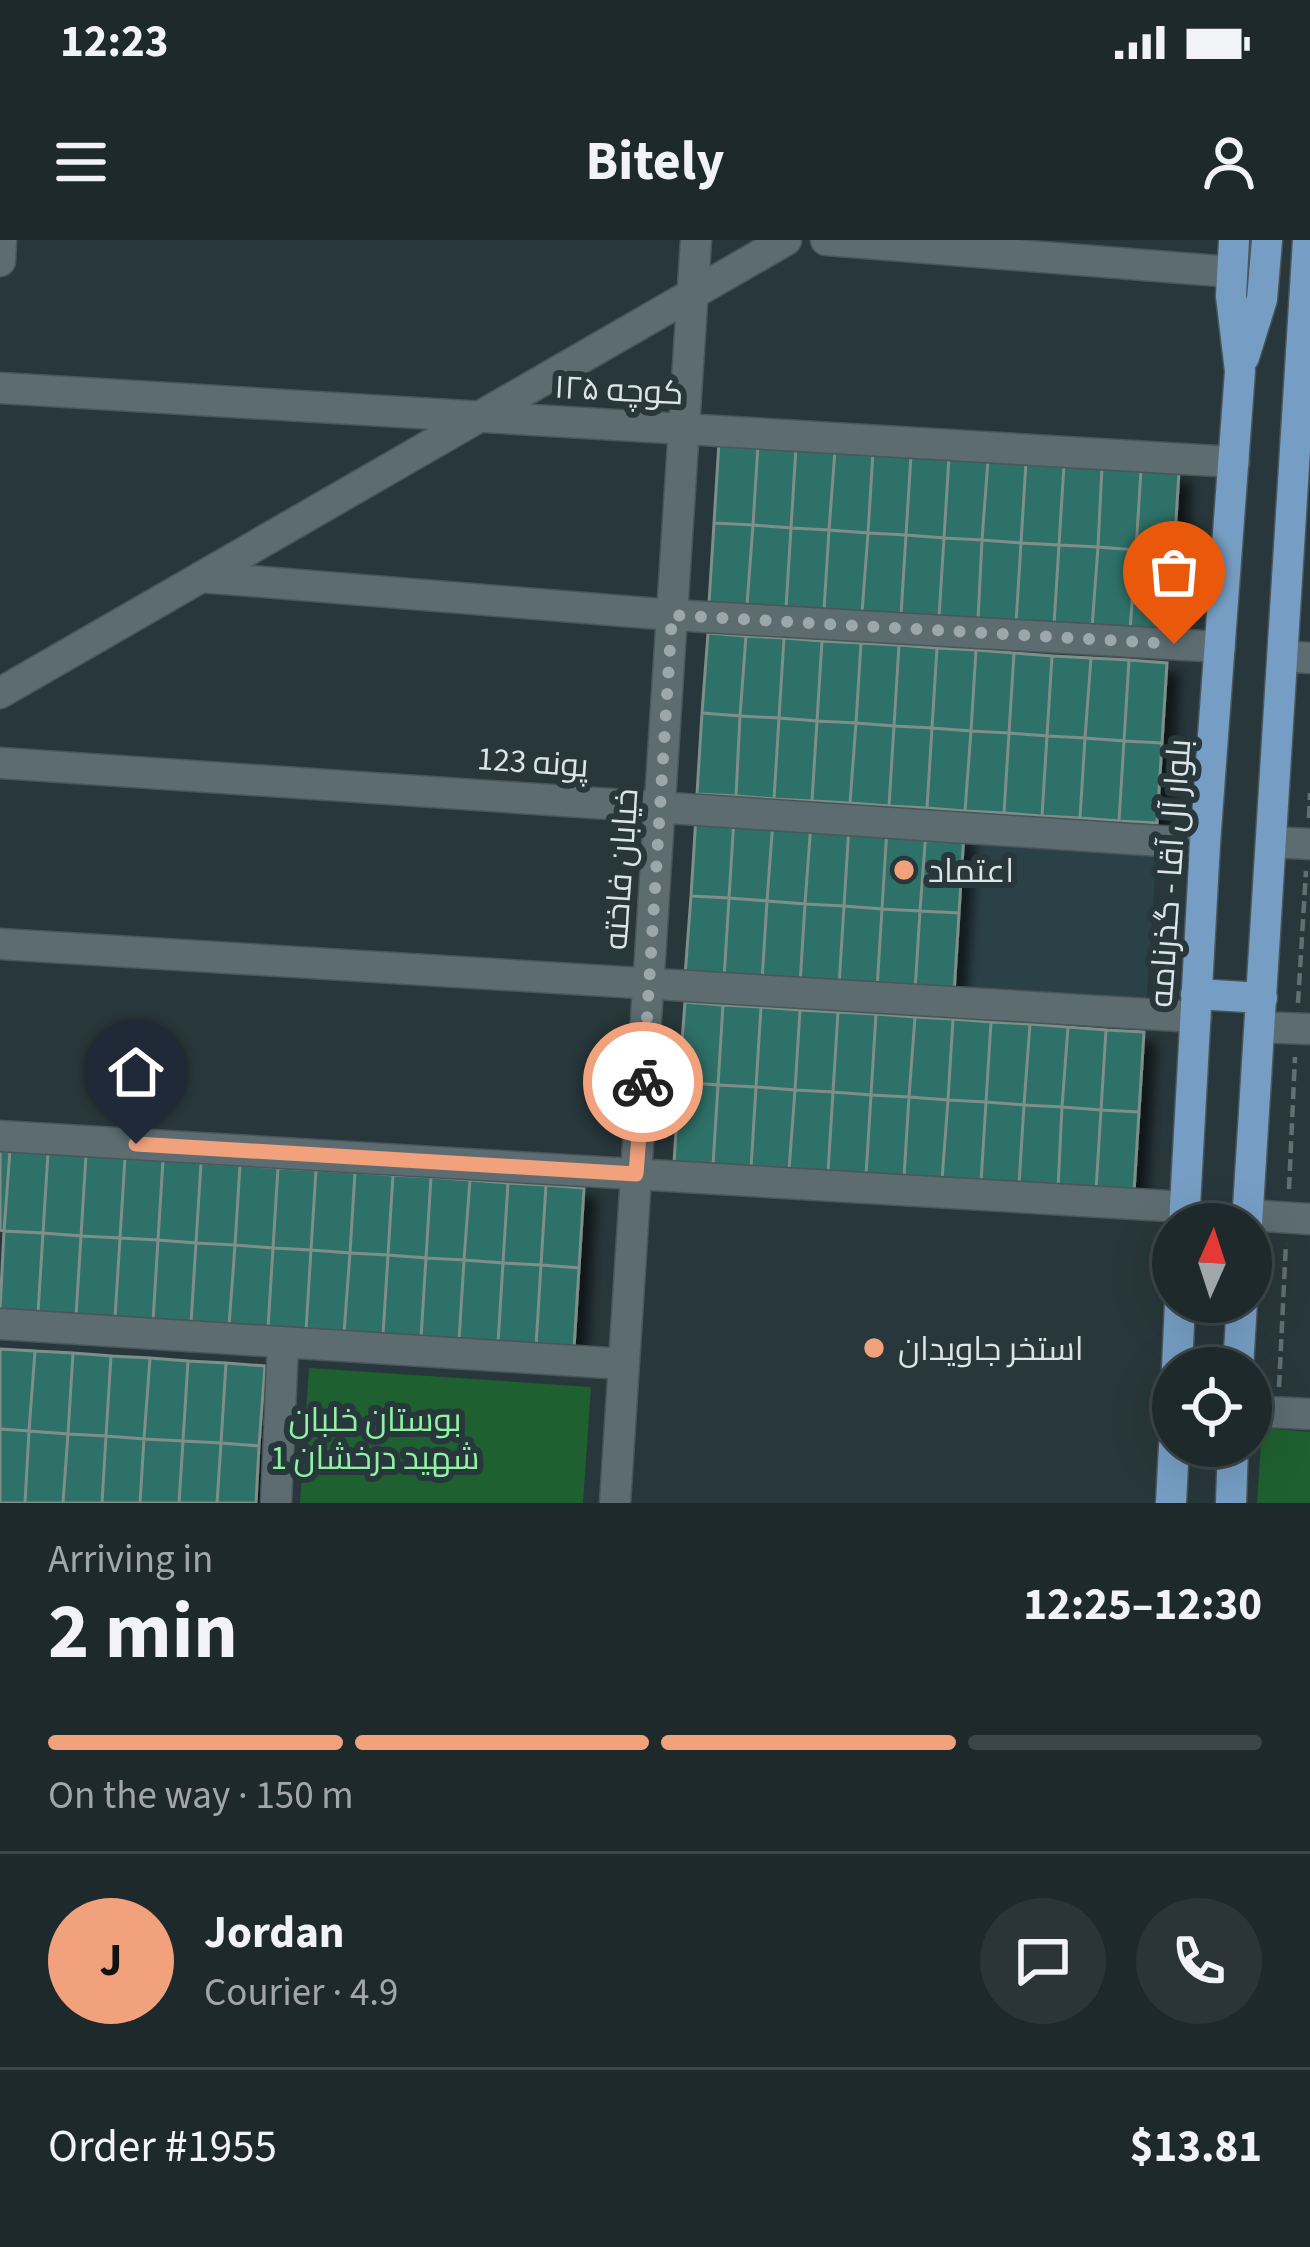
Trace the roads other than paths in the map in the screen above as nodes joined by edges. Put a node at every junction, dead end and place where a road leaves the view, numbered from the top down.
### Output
1 (1, 240) edge
2 (696, 240) edge
3 (786, 240) edge
4 (826, 240) edge
5 (1234, 240) edge
6 (1267, 240) edge
7 (1308, 240) edge
8 (0, 261) edge
9 (1232, 272) junction
10 (694, 295) junction
11 (1306, 356) edge
12 (1240, 371) junction
13 (0, 388) edge
14 (481, 417) junction
15 (686, 429) junction
16 (1234, 461) junction
17 (1301, 509) edge
18 (201, 578) junction
19 (672, 615) junction
20 (1220, 646) junction
21 (1296, 657) edge
22 (0, 692) edge
23 (0, 763) edge
24 (661, 805) junction
25 (1272, 842) junction
26 (1205, 844) junction
27 (1309, 844) edge
28 (0, 944) edge
29 (649, 988) junction
30 (1196, 1005) junction
31 (1261, 1012) junction
32 (1303, 1029) edge
33 (0, 1136) edge
34 (636, 1174) junction
35 (1185, 1203) edge
36 (1248, 1203) edge
37 (1152, 1213) edge
38 (0, 1324) edge
39 (283, 1342) junction
40 (624, 1364) junction
41 (1272, 1412) edge
42 (1310, 1414) edge
43 (1173, 1467) edge
44 (1233, 1467) edge
45 (275, 1503) edge
46 (615, 1503) edge
47 (1172, 1503) edge
48 (1231, 1503) edge

1 - 8 street
2 - 10 street, خیابان فاخته
3 - 10 street
4 - 9 street
5 - 9 main road, بلوار آل آقا - گذرنامه
6 - 12 main road
7 - 11 main road
9 - 12 main road, بلوار آل آقا - گذرنامه
10 - 14 street
10 - 15 street, خیابان فاخته
11 - 17 main road
12 - 16 main road, بلوار آل آقا - گذرنامه
13 - 14 street, کوچه ۱۲۵
14 - 15 street, کوچه ۱۲۵
14 - 18 street
15 - 16 street, کوچه ۱۲۵
15 - 19 street, خیابان فاخته
16 - 20 main road, بلوار آل آقا - گذرنامه
17 - 21 main road
18 - 19 street
18 - 22 street
19 - 20 street
19 - 24 street, خیابان فاخته
20 - 26 main road, بلوار آل آقا - گذرنامه
21 - 25 main road
23 - 24 street, 123 پونه
24 - 26 street, 123 پونه
24 - 29 street, خیابان فاخته
25 - 27 street
25 - 31 main road
26 - 30 main road, بلوار آل آقا - گذرنامه
28 - 29 street
29 - 30 street
29 - 34 street, خیابان فاخته
30 - 31 main road
30 - 35 main road, بلوار آل آقا - گذرنامه
31 - 32 street
31 - 36 main road
33 - 34 street
34 - 37 street
34 - 40 street, خیابان فاخته
38 - 39 street
39 - 40 street
39 - 45 street
40 - 46 street, خیابان فاخته
41 - 42 street
43 - 47 main road
44 - 48 main road

